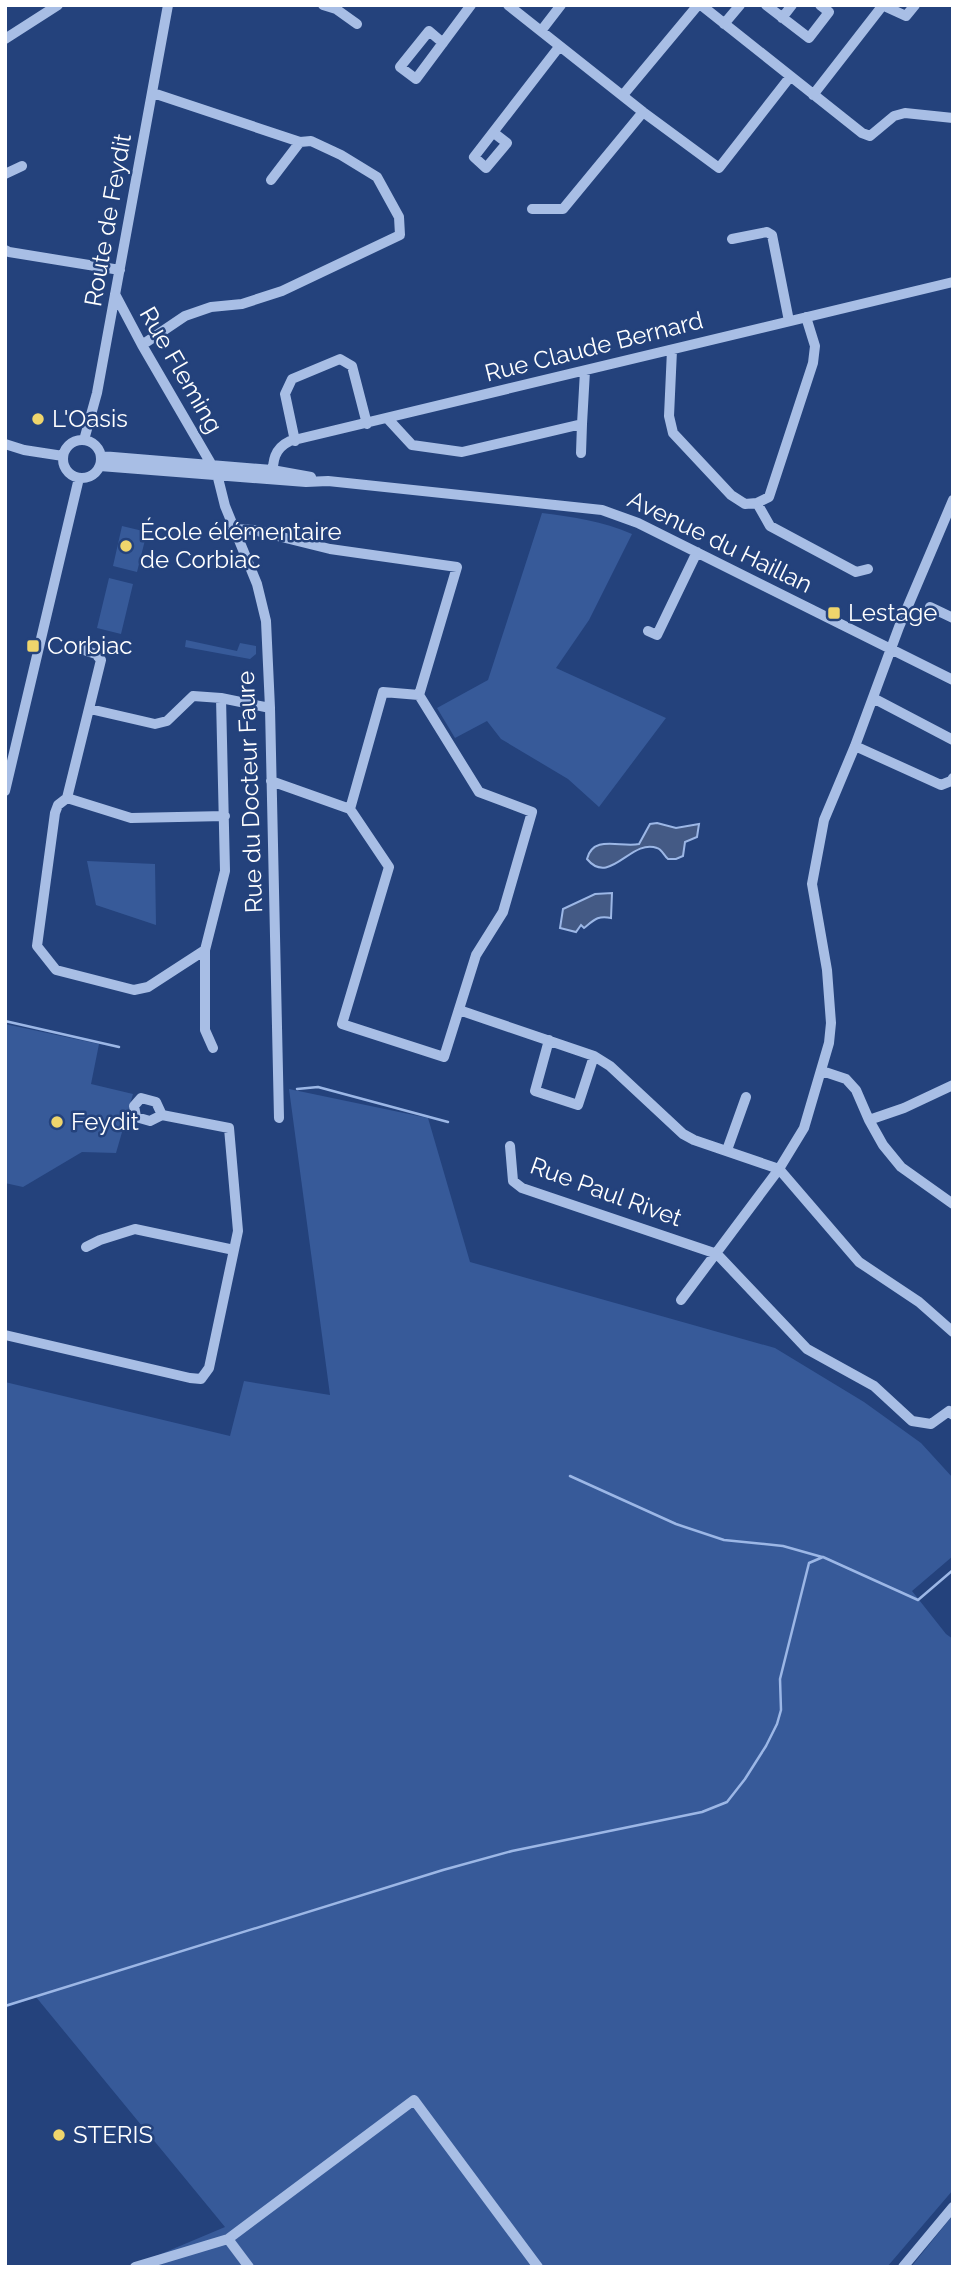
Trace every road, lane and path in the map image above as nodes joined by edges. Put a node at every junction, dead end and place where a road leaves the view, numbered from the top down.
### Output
1 (58, 5) edge
2 (169, 5) edge
3 (323, 5) edge
4 (471, 5) edge
5 (508, 5) edge
6 (561, 5) edge
7 (699, 5) edge
8 (740, 5) edge
9 (766, 5) edge
10 (792, 5) edge
11 (820, 5) edge
12 (883, 5) edge
13 (915, 5) edge
14 (41, 10) edge
15 (782, 18) junction
16 (357, 24) dead end
17 (724, 24) junction
18 (541, 31) junction
19 (5, 38) edge
20 (443, 43) dead end
21 (559, 47) junction
22 (790, 77) junction
23 (153, 93) junction
24 (623, 95) junction
25 (813, 95) junction
26 (642, 111) junction
27 (953, 118) edge
28 (495, 133) dead end
29 (300, 142) junction
30 (22, 166) dead end
31 (5, 174) edge
32 (271, 180) dead end
33 (532, 209) dead end
34 (732, 239) dead end
35 (5, 250) edge
36 (120, 270) junction
37 (953, 282) edge
38 (116, 294) junction
39 (806, 317) junction
40 (789, 321) junction
41 (142, 345) junction
42 (672, 350) junction
43 (585, 371) junction
44 (388, 419) junction
45 (367, 424) junction
46 (582, 424) junction
47 (84, 440) junction
48 (295, 441) junction
49 (5, 444) edge
50 (581, 453) dead end
51 (63, 456) junction
52 (101, 461) junction
53 (215, 469) junction
54 (272, 475) junction
55 (79, 478) junction
56 (953, 500) edge
57 (757, 503) junction
58 (233, 529) junction
59 (697, 552) junction
60 (868, 569) dead end
61 (930, 607) dead end
62 (953, 618) edge
63 (648, 631) dead end
64 (78, 648) dead end
65 (890, 649) junction
66 (953, 680) edge
67 (419, 695) junction
68 (221, 698) junction
69 (873, 698) junction
70 (270, 708) junction
71 (90, 709) junction
72 (953, 740) edge
73 (855, 746) junction
74 (952, 780) edge
75 (271, 781) junction
76 (5, 791) edge
77 (67, 798) junction
78 (350, 809) junction
79 (225, 816) junction
80 (205, 950) junction
81 (459, 1010) junction
82 (549, 1040) junction
83 (213, 1048) dead end
84 (594, 1056) junction
85 (822, 1070) junction
86 (953, 1085) edge
87 (746, 1097) dead end
88 (162, 1115) dead end
89 (279, 1118) dead end
90 (869, 1120) junction
91 (510, 1146) dead end
92 (727, 1150) junction
93 (779, 1169) junction
94 (953, 1204) edge
95 (86, 1247) dead end
96 (234, 1250) junction
97 (717, 1254) junction
98 (681, 1300) dead end
99 (953, 1332) edge
100 (5, 1335) edge
101 (951, 1411) edge
102 (953, 2207) edge
103 (228, 2238) junction
104 (135, 2267) edge
105 (249, 2267) edge
106 (538, 2267) edge
107 (903, 2267) edge

1 - 14 street
2 - 23 street, Route de Feydit
3 - 16 street
4 - 20 street
5 - 18 street
6 - 18 street
7 - 17 street
7 - 24 street
8 - 17 street
9 - 15 street
10 - 15 street
11 - 15 street
12 - 13 street
12 - 25 street
14 - 19 street
17 - 22 street
18 - 21 street
21 - 24 street
21 - 28 street
22 - 25 street
22 - 26 street
23 - 29 street
23 - 36 street, Route de Feydit
24 - 26 street
25 - 27 street
26 - 33 street
29 - 32 street
29 - 41 street
30 - 31 street
34 - 40 street
35 - 36 street
36 - 38 street, Route de Feydit
37 - 39 street, Rue Claude Bernard
38 - 41 street, Rue Fleming
38 - 47 street, Route de Feydit
39 - 40 street, Rue Claude Bernard
39 - 57 street
40 - 42 street, Rue Claude Bernard
41 - 53 street, Rue Fleming
42 - 43 street, Rue Claude Bernard
42 - 57 street
43 - 44 street, Rue Claude Bernard
43 - 46 street
44 - 45 street, Rue Claude Bernard
44 - 46 street
45 - 48 street, Rue Claude Bernard
45 - 48 street
46 - 50 street
47 - 51 street
47 - 52 street
48 - 54 street
49 - 51 street
51 - 55 street
52 - 53 street, Avenue du Haillan
52 - 55 street
53 - 54 street, Avenue du Haillan
53 - 58 street, Rue du Docteur Faure
54 - 59 street, Avenue du Haillan
55 - 76 street
56 - 65 street
57 - 60 street
58 - 67 street
58 - 70 street, Rue du Docteur Faure
59 - 63 street
59 - 65 street, Avenue du Haillan
61 - 62 street
64 - 71 street
65 - 66 street, Avenue du Haillan
65 - 69 street
67 - 78 street
67 - 81 street
68 - 70 street
68 - 71 street
68 - 79 street
69 - 72 street
69 - 73 street
70 - 75 street, Rue du Docteur Faure
71 - 77 street
73 - 74 street
73 - 85 street
75 - 78 street
75 - 89 street, Rue du Docteur Faure
77 - 79 street
77 - 80 street
78 - 81 street
79 - 80 street
80 - 83 street
81 - 82 street
82 - 84 street
82 - 84 street
84 - 92 street
85 - 90 street
85 - 93 street
86 - 90 street
87 - 92 street
88 - 96 street
90 - 94 street
91 - 97 street, Rue Paul Rivet
92 - 93 street
93 - 97 street
93 - 99 street
95 - 96 street
96 - 100 street
97 - 98 street
97 - 101 street
102 - 107 street
103 - 104 street
103 - 105 street
103 - 106 street

